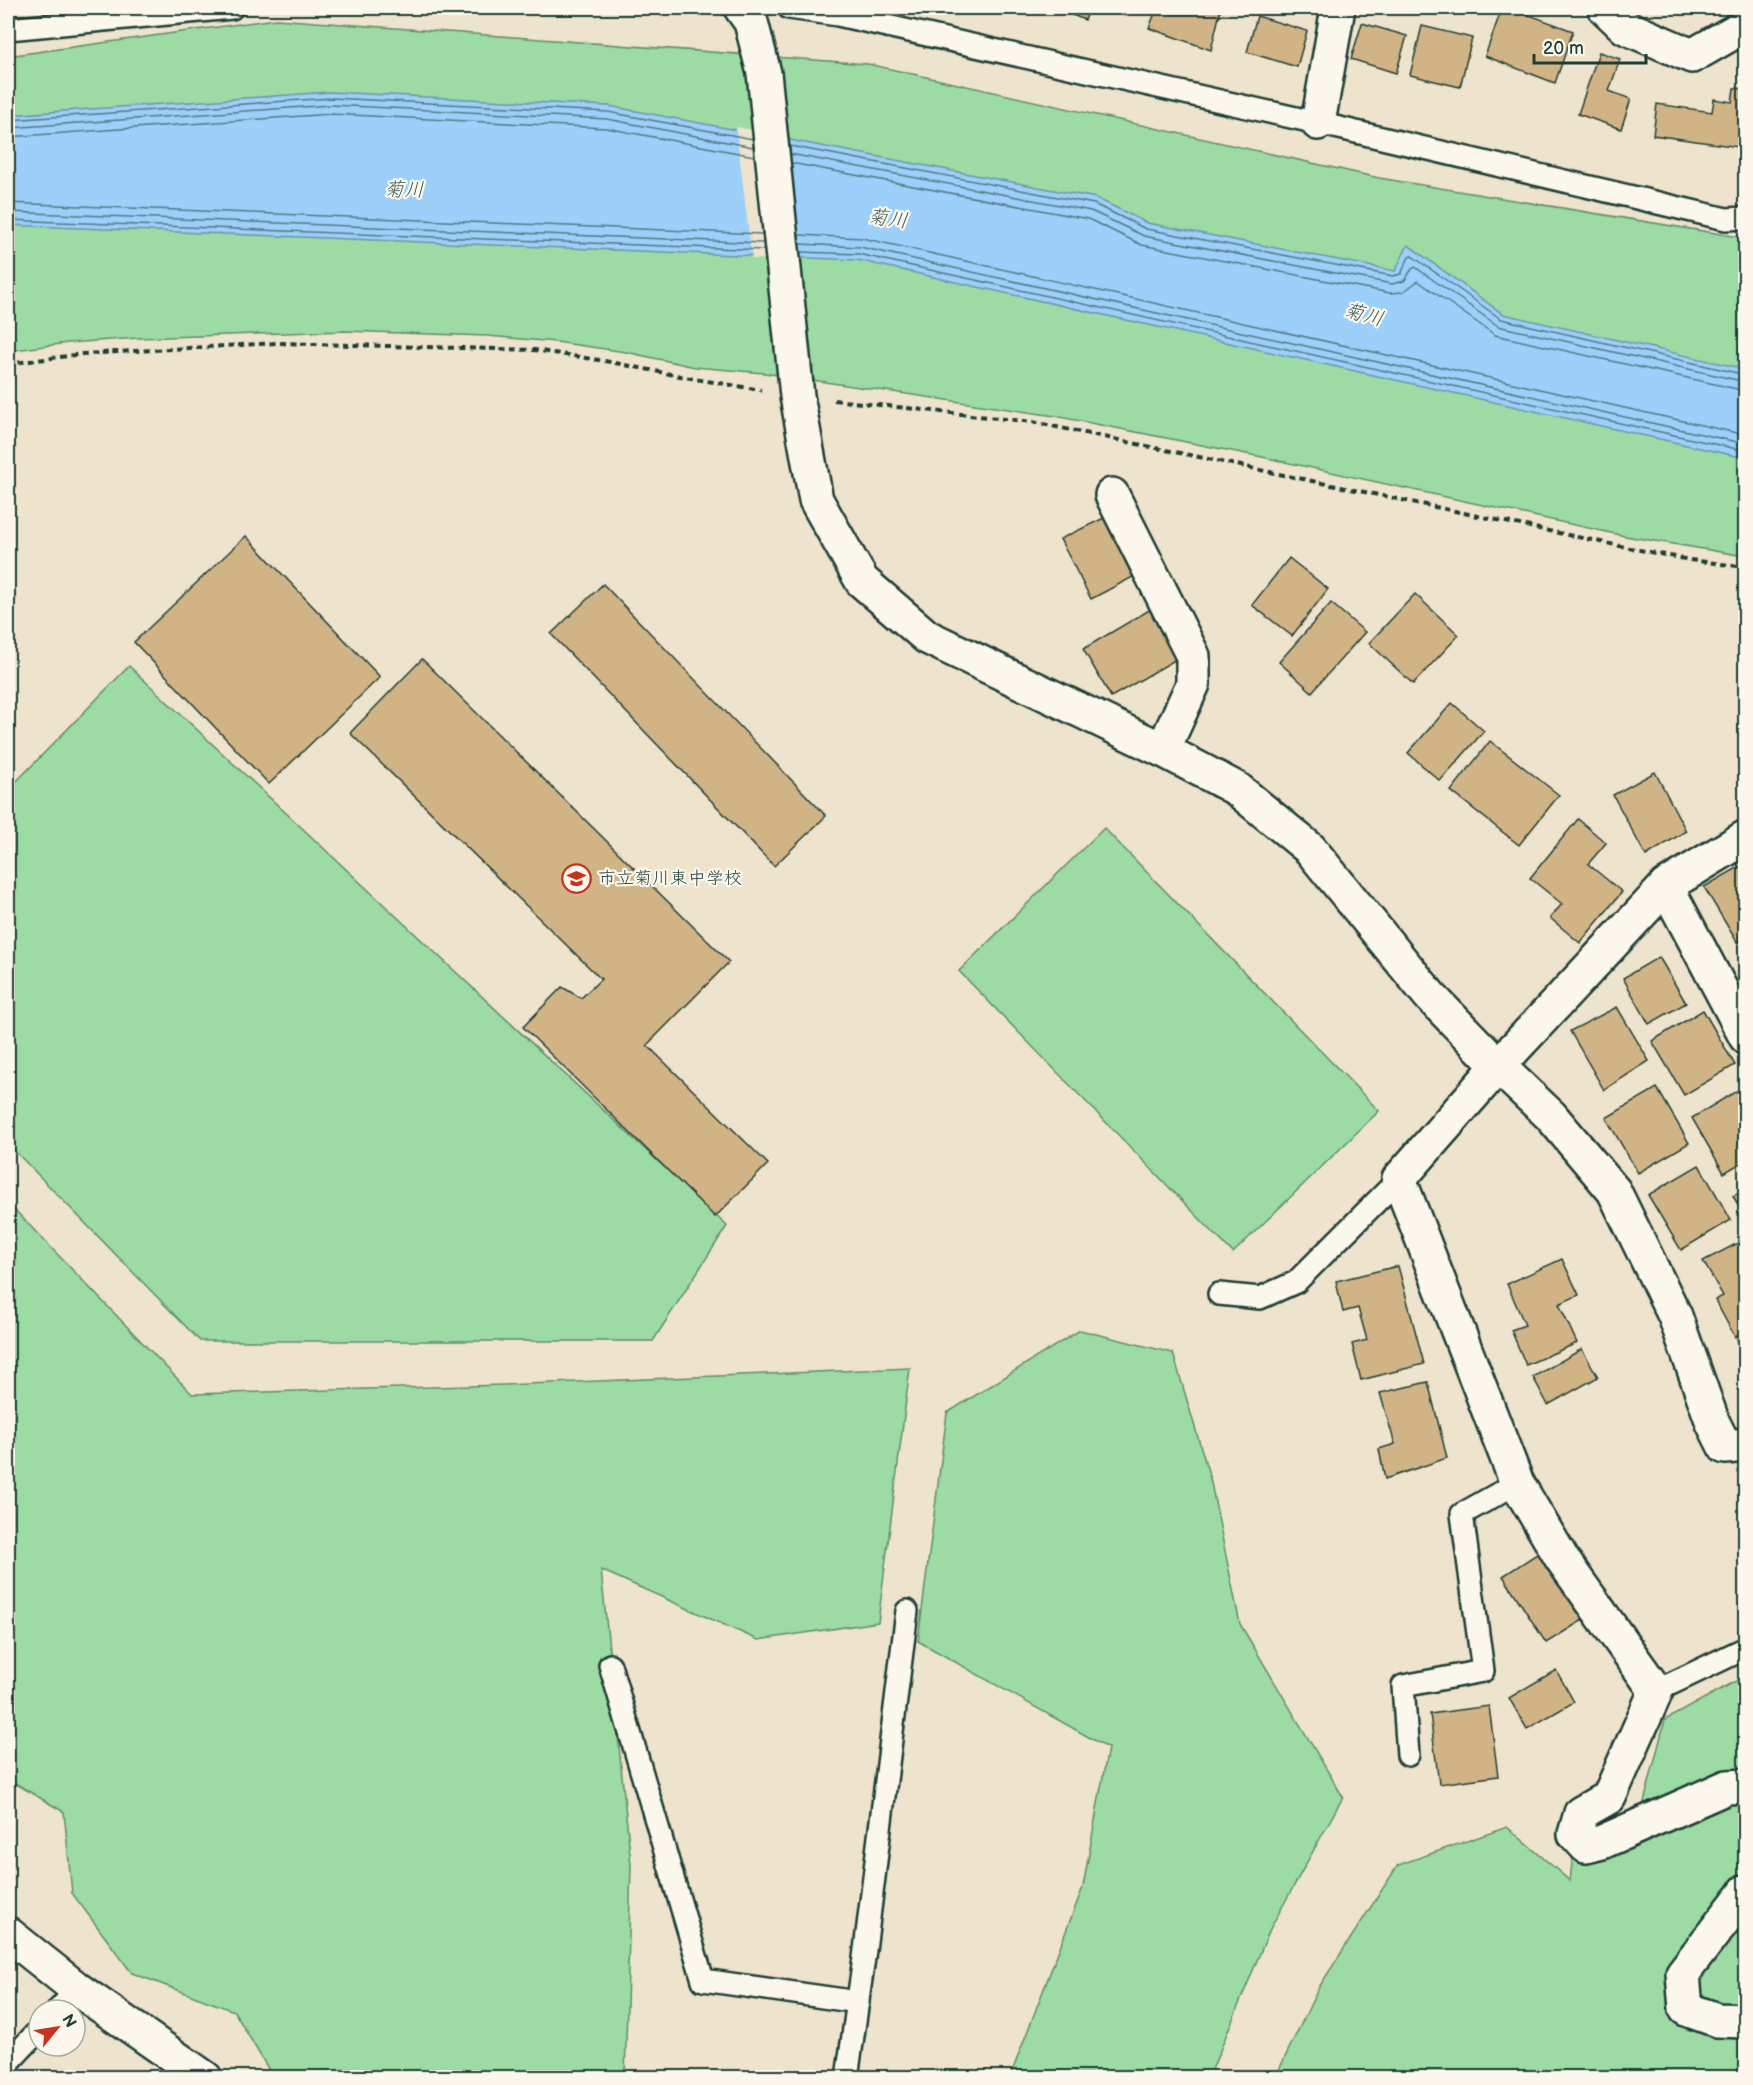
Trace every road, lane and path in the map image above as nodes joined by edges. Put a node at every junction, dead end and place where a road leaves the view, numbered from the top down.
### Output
1 (232, 8) edge
2 (789, 8) edge
3 (1605, 8) edge
4 (1330, 9) edge
5 (746, 15) edge
6 (1746, 25) edge
7 (8, 29) edge
8 (1318, 123) junction
9 (1746, 218) edge
10 (8, 364) edge
11 (797, 387) junction
12 (1112, 495) dead end
13 (1746, 567) edge
14 (1163, 750) junction
15 (1746, 837) edge
16 (1666, 886) junction
17 (1746, 1037) edge
18 (1498, 1066) junction
19 (1399, 1179) junction
20 (1219, 1294) dead end
21 (1746, 1445) edge
22 (1517, 1483) junction
23 (907, 1611) dead end
24 (1746, 1648) edge
25 (610, 1665) dead end
26 (1656, 1691) junction
27 (1408, 1755) dead end
28 (1746, 1786) edge
29 (1746, 1891) edge
30 (8, 1934) edge
31 (66, 1998) edge
32 (858, 2002) junction
33 (87, 2011) edge
34 (1746, 2021) edge
35 (27, 2043) edge
36 (8, 2063) edge
37 (205, 2078) edge
38 (847, 2078) edge

1 - 7 lane
2 - 8 lane
3 - 6 street
4 - 8 street
5 - 11 street
8 - 9 lane
10 - 11 path
11 - 13 path
11 - 14 street
12 - 14 street
14 - 18 street
15 - 16 street
16 - 17 street
16 - 18 street
18 - 19 street
18 - 21 street
19 - 20 lane
19 - 22 street
22 - 26 street
22 - 27 lane
23 - 32 lane
24 - 26 lane
25 - 32 lane
26 - 28 street
29 - 34 street
30 - 31 street
32 - 38 lane
33 - 37 street
35 - 36 lane

